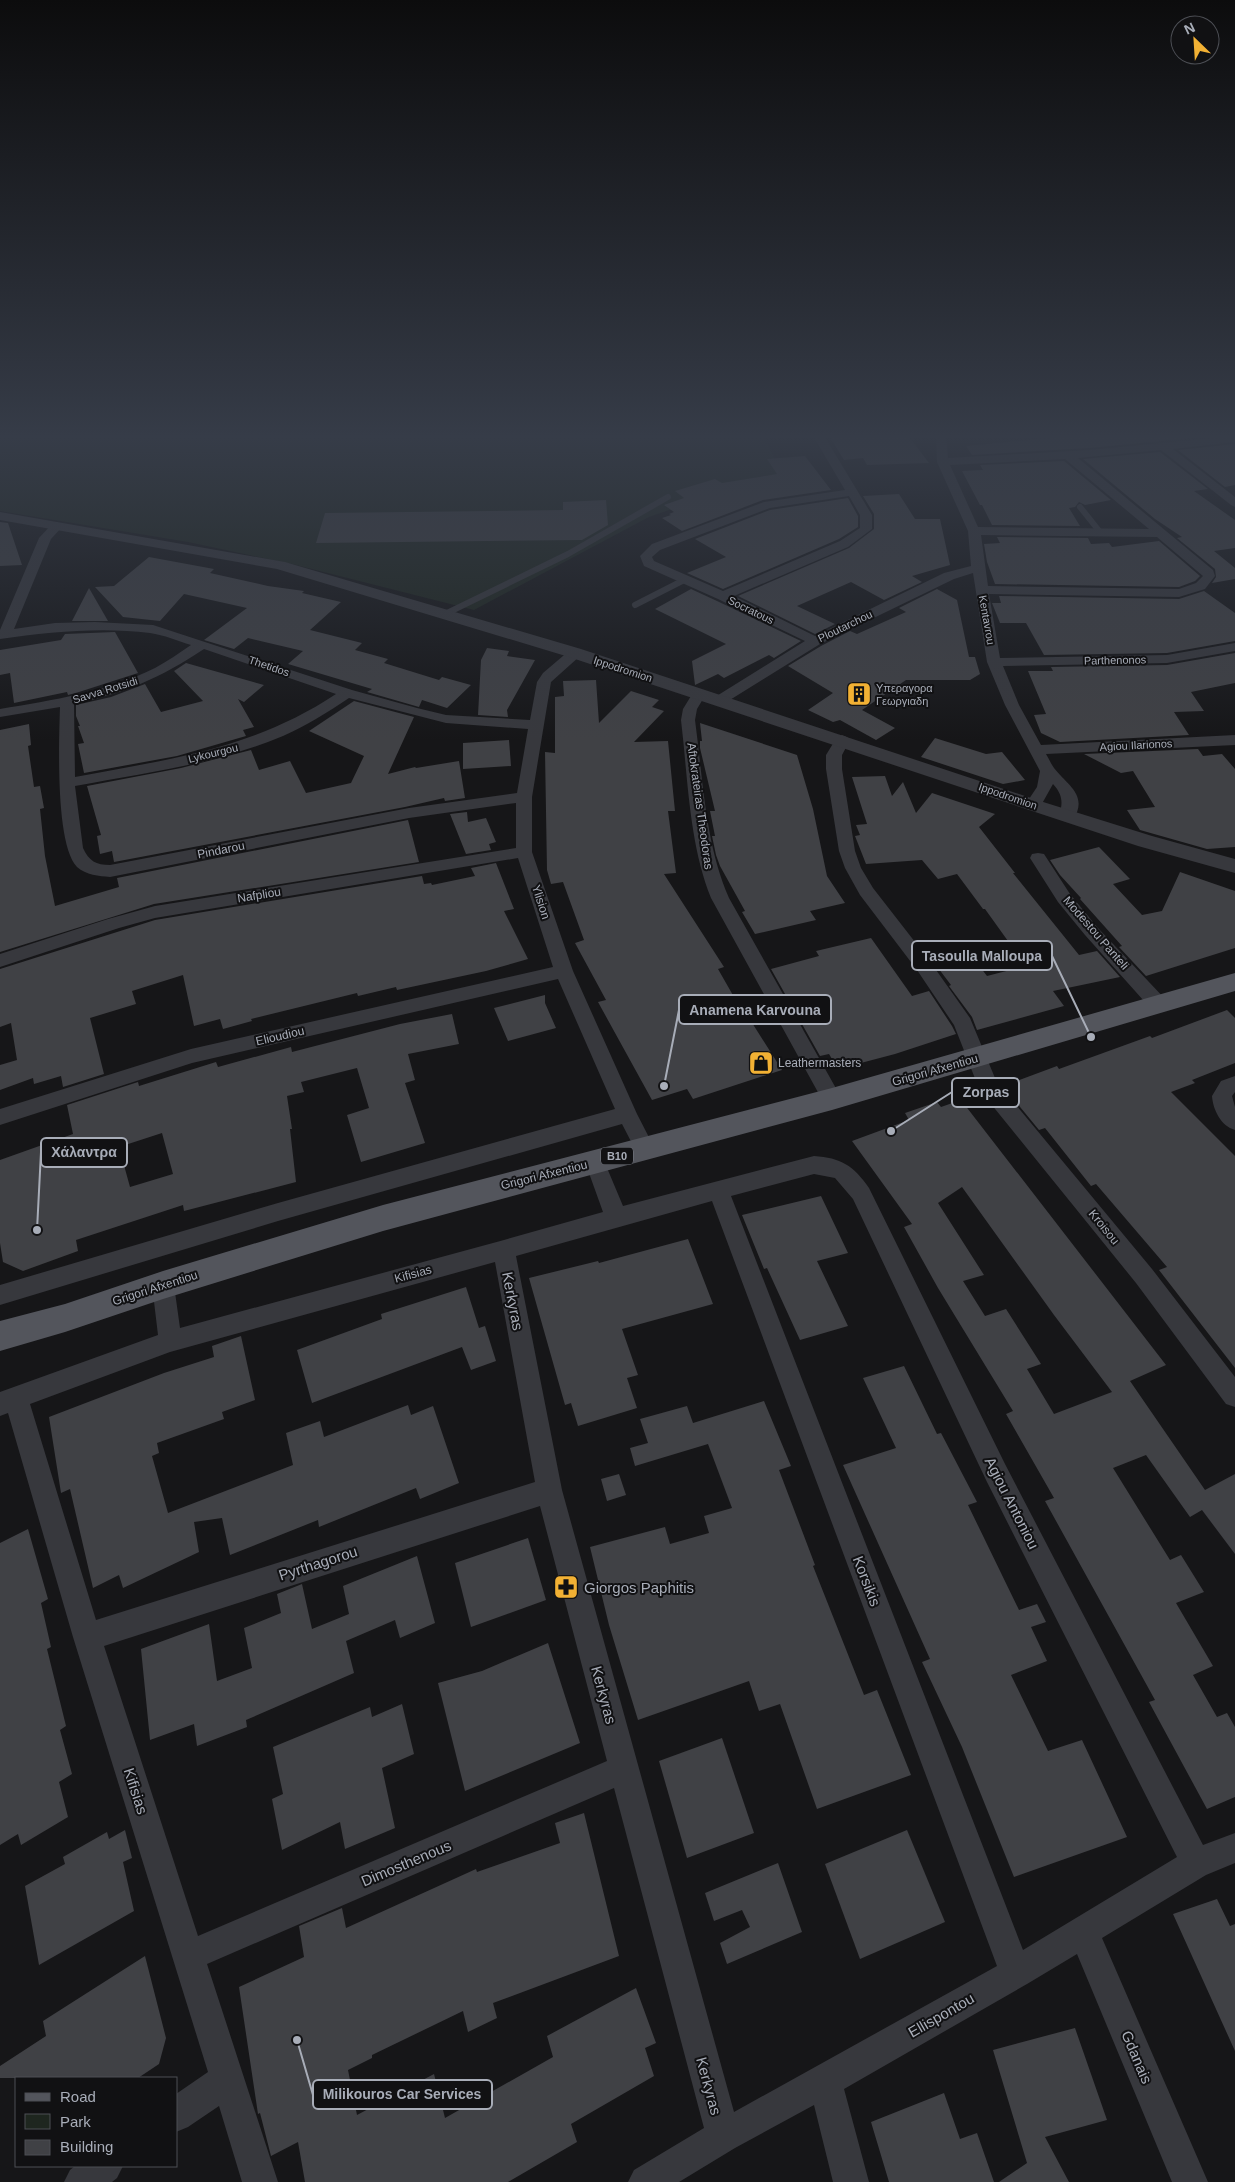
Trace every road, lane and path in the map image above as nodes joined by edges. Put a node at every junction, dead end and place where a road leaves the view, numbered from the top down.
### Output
1 (47, 536) edge
2 (111, 536) edge
3 (601, 536) edge
4 (684, 536) edge
5 (856, 536) edge
6 (975, 536) edge
7 (1164, 536) edge
8 (978, 568) junction
9 (686, 579) junction
10 (982, 590) junction
11 (723, 596) junction
12 (635, 605) dead end
13 (445, 614) junction
14 (2, 634) edge
15 (815, 641) junction
16 (202, 644) junction
17 (1235, 647) edge
18 (575, 654) junction
19 (994, 662) junction
20 (347, 693) junction
21 (699, 694) junction
22 (720, 700) junction
23 (67, 702) junction
24 (0, 713) edge
25 (537, 725) junction
26 (842, 740) junction
27 (1235, 740) edge
28 (1036, 750) junction
29 (1048, 771) junction
30 (67, 783) junction
31 (524, 797) junction
32 (1034, 805) junction
33 (1066, 816) junction
34 (524, 852) junction
35 (1038, 858) dead end
36 (1235, 866) edge
37 (0, 961) edge
38 (564, 971) junction
39 (1235, 982) edge
40 (1159, 1005) junction
41 (976, 1058) junction
42 (1235, 1084) edge
43 (832, 1099) junction
44 (627, 1114) junction
45 (0, 1117) edge
46 (1235, 1122) edge
47 (645, 1149) junction
48 (596, 1162) junction
49 (814, 1165) joint
50 (718, 1189) junction
51 (616, 1217) junction
52 (504, 1250) junction
53 (163, 1285) junction
54 (0, 1295) edge
55 (0, 1336) edge
56 (170, 1341) junction
57 (1235, 1396) edge
58 (8, 1401) edge
59 (549, 1490) junction
60 (87, 1637) junction
61 (623, 1769) junction
62 (1235, 1848) edge
63 (1196, 1863) junction
64 (1084, 1933) junction
65 (188, 1956) junction
66 (1016, 1973) junction
67 (226, 2080) junction
68 (825, 2081) junction
69 (178, 2114) edge
70 (723, 2136) junction
71 (104, 2167) edge
72 (82, 2182) edge
73 (260, 2182) edge
74 (646, 2182) edge
75 (851, 2182) edge
76 (1190, 2182) edge

1 - 14 street
2 - 13 street, Ippodromion
3 - 13 lane
4 - 9 street, Socratous
5 - 11 street
6 - 8 street, Kentavrou
7 - 10 street
8 - 10 street, Kentavrou
8 - 15 street, Ploutarchou
9 - 11 street, Socratous
9 - 12 lane
10 - 19 street, Kentavrou
11 - 15 street, Socratous
13 - 18 street, Ippodromion
14 - 16 street, Thetidos
15 - 22 street, Ploutarchou
16 - 20 street, Thetidos
16 - 23 street, Savva Rotsidi
17 - 19 street, Parthenonos
18 - 21 street, Ippodromion
18 - 25 street, Ylision
19 - 28 street, Kentavrou
20 - 25 street, Thetidos
20 - 30 street, Lykourgou
21 - 22 street, Ippodromion
21 - 43 street, Aftokrateiras Theodoras
22 - 26 street, Ippodromion
23 - 24 street, Savva Rotsidi
23 - 30 street, Pindarou
25 - 31 street, Ylision
26 - 32 street, Ippodromion
26 - 41 street, Kroisou
27 - 28 street, Agiou Ilarionos
28 - 29 street, Kentavrou
29 - 32 street
29 - 33 street, Kentavrou
30 - 31 street, Pindarou
31 - 34 street, Ylision
32 - 33 street, Ippodromion
33 - 36 street, Ippodromion
34 - 37 street, Nafpliou
34 - 38 street, Ylision
35 - 40 street, Modestou Panteli
38 - 44 street, Ylision
38 - 45 street, Elioudiou
39 - 40 main road, Grigori Afxentiou / B10
40 - 41 main road, Grigori Afxentiou / B10
41 - 43 main road, Grigori Afxentiou / B10
41 - 57 street, Kroisou
42 - 46 street
43 - 47 main road, Grigori Afxentiou / B10
44 - 47 street, Ylision
44 - 54 street
47 - 48 main road, Grigori Afxentiou / B10
48 - 51 street
48 - 53 main road, Grigori Afxentiou / B10
49 - 50 street, Kifisias
49 - 63 street, Agiou Antoniou
50 - 51 street, Kifisias
50 - 66 street, Korsikis
51 - 52 street, Kifisias
52 - 56 street, Kifisias
52 - 59 street, Kerkyras
53 - 55 main road, Grigori Afxentiou / B10
53 - 56 street
56 - 58 street, Kifisias
58 - 60 street, Kifisias
59 - 60 street, Pyrthagorou
59 - 61 street, Kerkyras
60 - 65 street, Kifisias
61 - 65 street, Dimosthenous
61 - 70 street, Kerkyras
62 - 63 street, Ellispontou
63 - 64 street, Ellispontou
64 - 66 street, Ellispontou
64 - 76 street, Gdanais
65 - 67 street, Kifisias
66 - 68 street, Ellispontou
67 - 69 street
67 - 73 street, Kifisias
68 - 70 street, Ellispontou
68 - 75 street
70 - 74 street, Ellispontou
71 - 72 street

